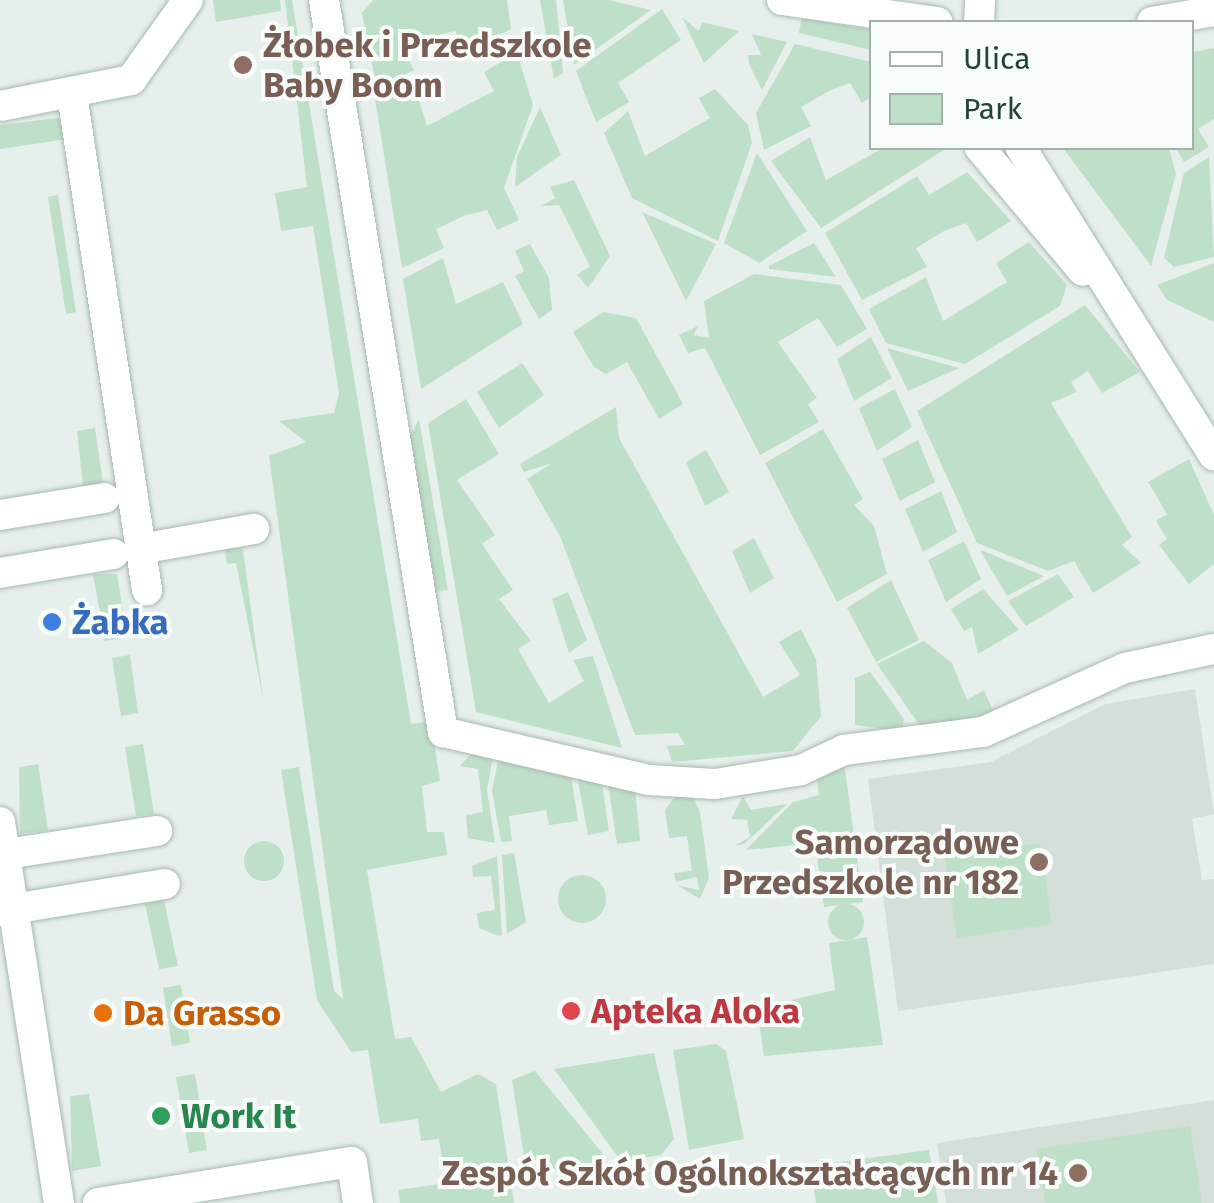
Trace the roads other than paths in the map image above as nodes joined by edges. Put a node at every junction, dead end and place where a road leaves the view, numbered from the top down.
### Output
1 (188, 0) edge
2 (324, 0) edge
3 (782, 0) edge
4 (1214, 11) edge
5 (918, 20) edge
6 (1163, 20) edge
7 (72, 94) junction
8 (0, 106) edge
9 (982, 150) edge
10 (1022, 150) edge
11 (1119, 302) junction
12 (1214, 456) edge
13 (105, 498) dead end
14 (0, 515) edge
15 (254, 529) dead end
16 (127, 552) junction
17 (0, 573) edge
18 (147, 590) dead end
19 (1214, 649) edge
20 (0, 822) edge
21 (157, 831) dead end
22 (2, 855) edge
23 (165, 884) dead end
24 (7, 910) edge
25 (59, 1203) edge
26 (98, 1203) edge
27 (358, 1203) edge

1 - 7 street
2 - 19 street
3 - 5 street
4 - 6 street
7 - 8 street
7 - 16 street
9 - 11 street
10 - 11 street
11 - 12 street
13 - 14 street
15 - 16 street
16 - 17 street
16 - 18 street
20 - 22 street
21 - 22 street
22 - 24 street
23 - 24 street
24 - 25 street
26 - 27 street

